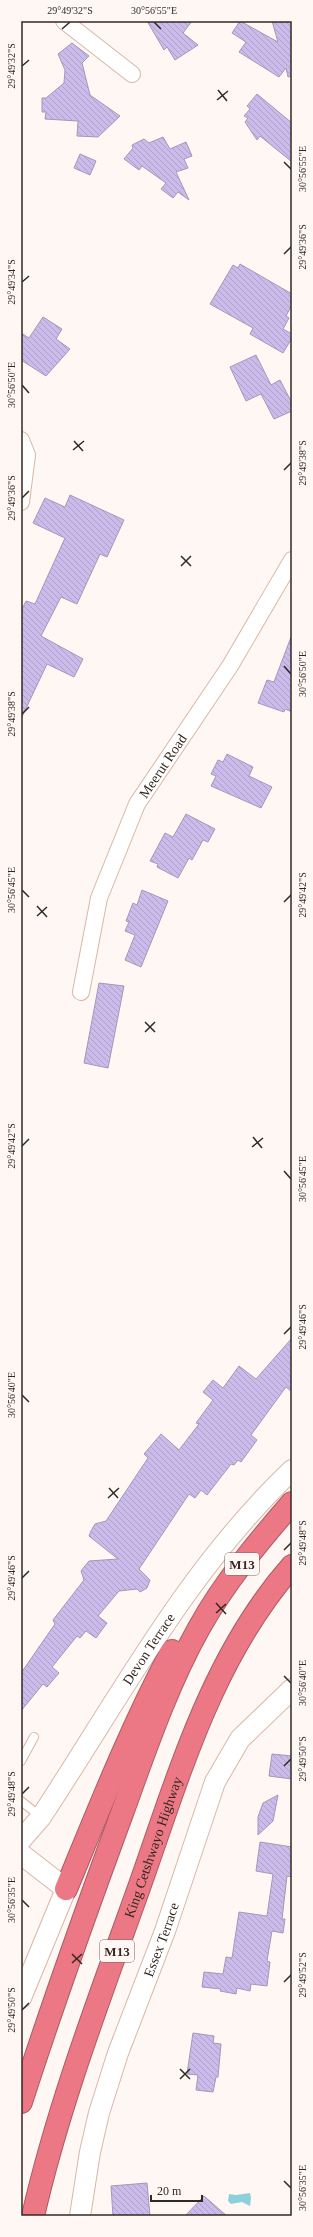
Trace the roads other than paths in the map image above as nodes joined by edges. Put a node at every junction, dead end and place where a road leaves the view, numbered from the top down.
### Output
1 (64, 21) edge
2 (132, 74) dead end
3 (21, 440) edge
4 (21, 502) edge
5 (292, 560) edge
6 (81, 992) dead end
7 (292, 1470) edge
8 (290, 1506) edge
9 (292, 1566) edge
10 (292, 1689) edge
11 (34, 1736) dead end
12 (21, 1761) edge
13 (21, 1801) edge
14 (41, 1817) junction
15 (21, 1840) edge
16 (21, 1854) edge
17 (66, 1889) junction
18 (21, 1998) edge
19 (21, 2102) edge
20 (59, 2117) junction
21 (32, 2216) edge
22 (45, 2216) edge
23 (80, 2216) edge

1 - 2 street
3 - 4 street
5 - 6 street, Meerut Road
7 - 14 street, Devon Terrace
8 - 17 highway
8 - 19 highway, M13
9 - 20 highway, King Cetshwayo Highway / M13
10 - 23 street, Essex Terrace
11 - 12 lane
13 - 14 lane
14 - 15 street, Devon Terrace
16 - 17 street
17 - 18 street
20 - 21 highway, King Cetshwayo Highway / M13
20 - 22 highway

